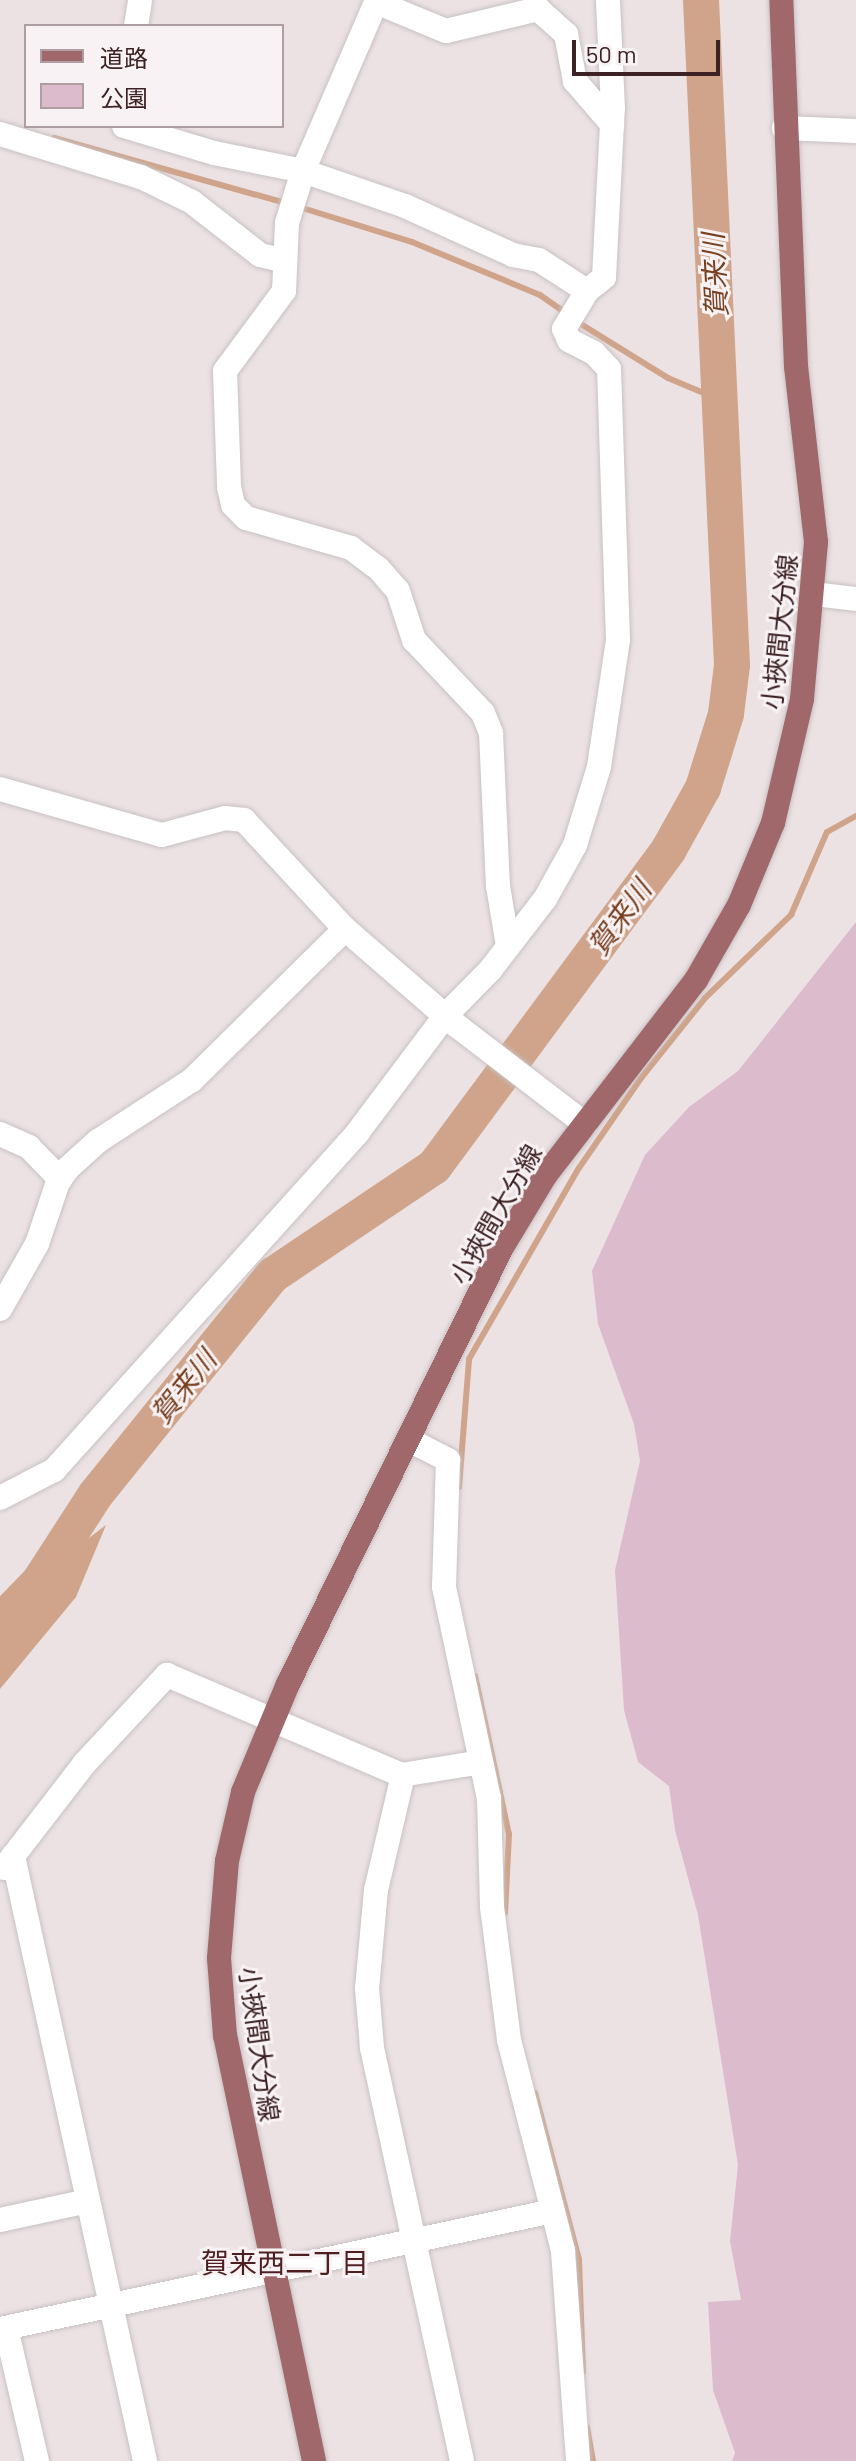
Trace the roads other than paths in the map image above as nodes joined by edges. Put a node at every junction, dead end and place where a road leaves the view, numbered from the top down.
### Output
1 (140, 0) edge
2 (608, 0) edge
3 (781, 0) edge
4 (377, 1) edge
5 (136, 24) edge
6 (612, 124) junction
7 (131, 128) edge
8 (784, 128) junction
9 (856, 131) edge
10 (0, 134) edge
11 (303, 171) junction
12 (285, 261) junction
13 (587, 291) junction
14 (814, 594) junction
15 (856, 599) edge
16 (0, 789) edge
17 (345, 929) junction
18 (508, 946) junction
19 (451, 1020) junction
20 (585, 1124) junction
21 (0, 1134) edge
22 (60, 1179) junction
23 (0, 1309) edge
24 (411, 1441) junction
25 (0, 1498) edge
26 (273, 1719) junction
27 (481, 1762) junction
28 (403, 1775) junction
29 (6, 1865) edge
30 (88, 2201) junction
31 (553, 2211) junction
32 (0, 2220) edge
33 (412, 2241) junction
34 (273, 2271) junction
35 (111, 2305) junction
36 (3, 2329) edge
37 (37, 2461) edge
38 (145, 2461) edge
39 (314, 2461) edge
40 (462, 2461) edge
41 (578, 2461) edge

1 - 5 street
2 - 6 street
3 - 8 main road, 小挾間大分線
4 - 6 street
4 - 11 street
6 - 13 street
7 - 11 street
8 - 9 street
8 - 14 main road, 小挾間大分線
10 - 12 street
11 - 12 street
11 - 13 street
12 - 18 street
13 - 18 street
14 - 15 street
14 - 20 main road, 小挾間大分線
16 - 17 street
17 - 19 street
17 - 22 street
18 - 19 street
19 - 20 street
19 - 25 street
20 - 24 main road, 小挾間大分線
21 - 22 street
22 - 23 street
24 - 26 main road, 小挾間大分線
24 - 27 street
26 - 28 street
26 - 29 street
26 - 34 main road, 小挾間大分線
27 - 28 street
27 - 31 street
28 - 33 street
29 - 30 street
30 - 32 street
30 - 35 street
31 - 33 street
31 - 41 street
33 - 34 street
33 - 40 street
34 - 35 street
34 - 39 main road, 小挾間大分線
35 - 36 street
35 - 38 street
36 - 37 street

